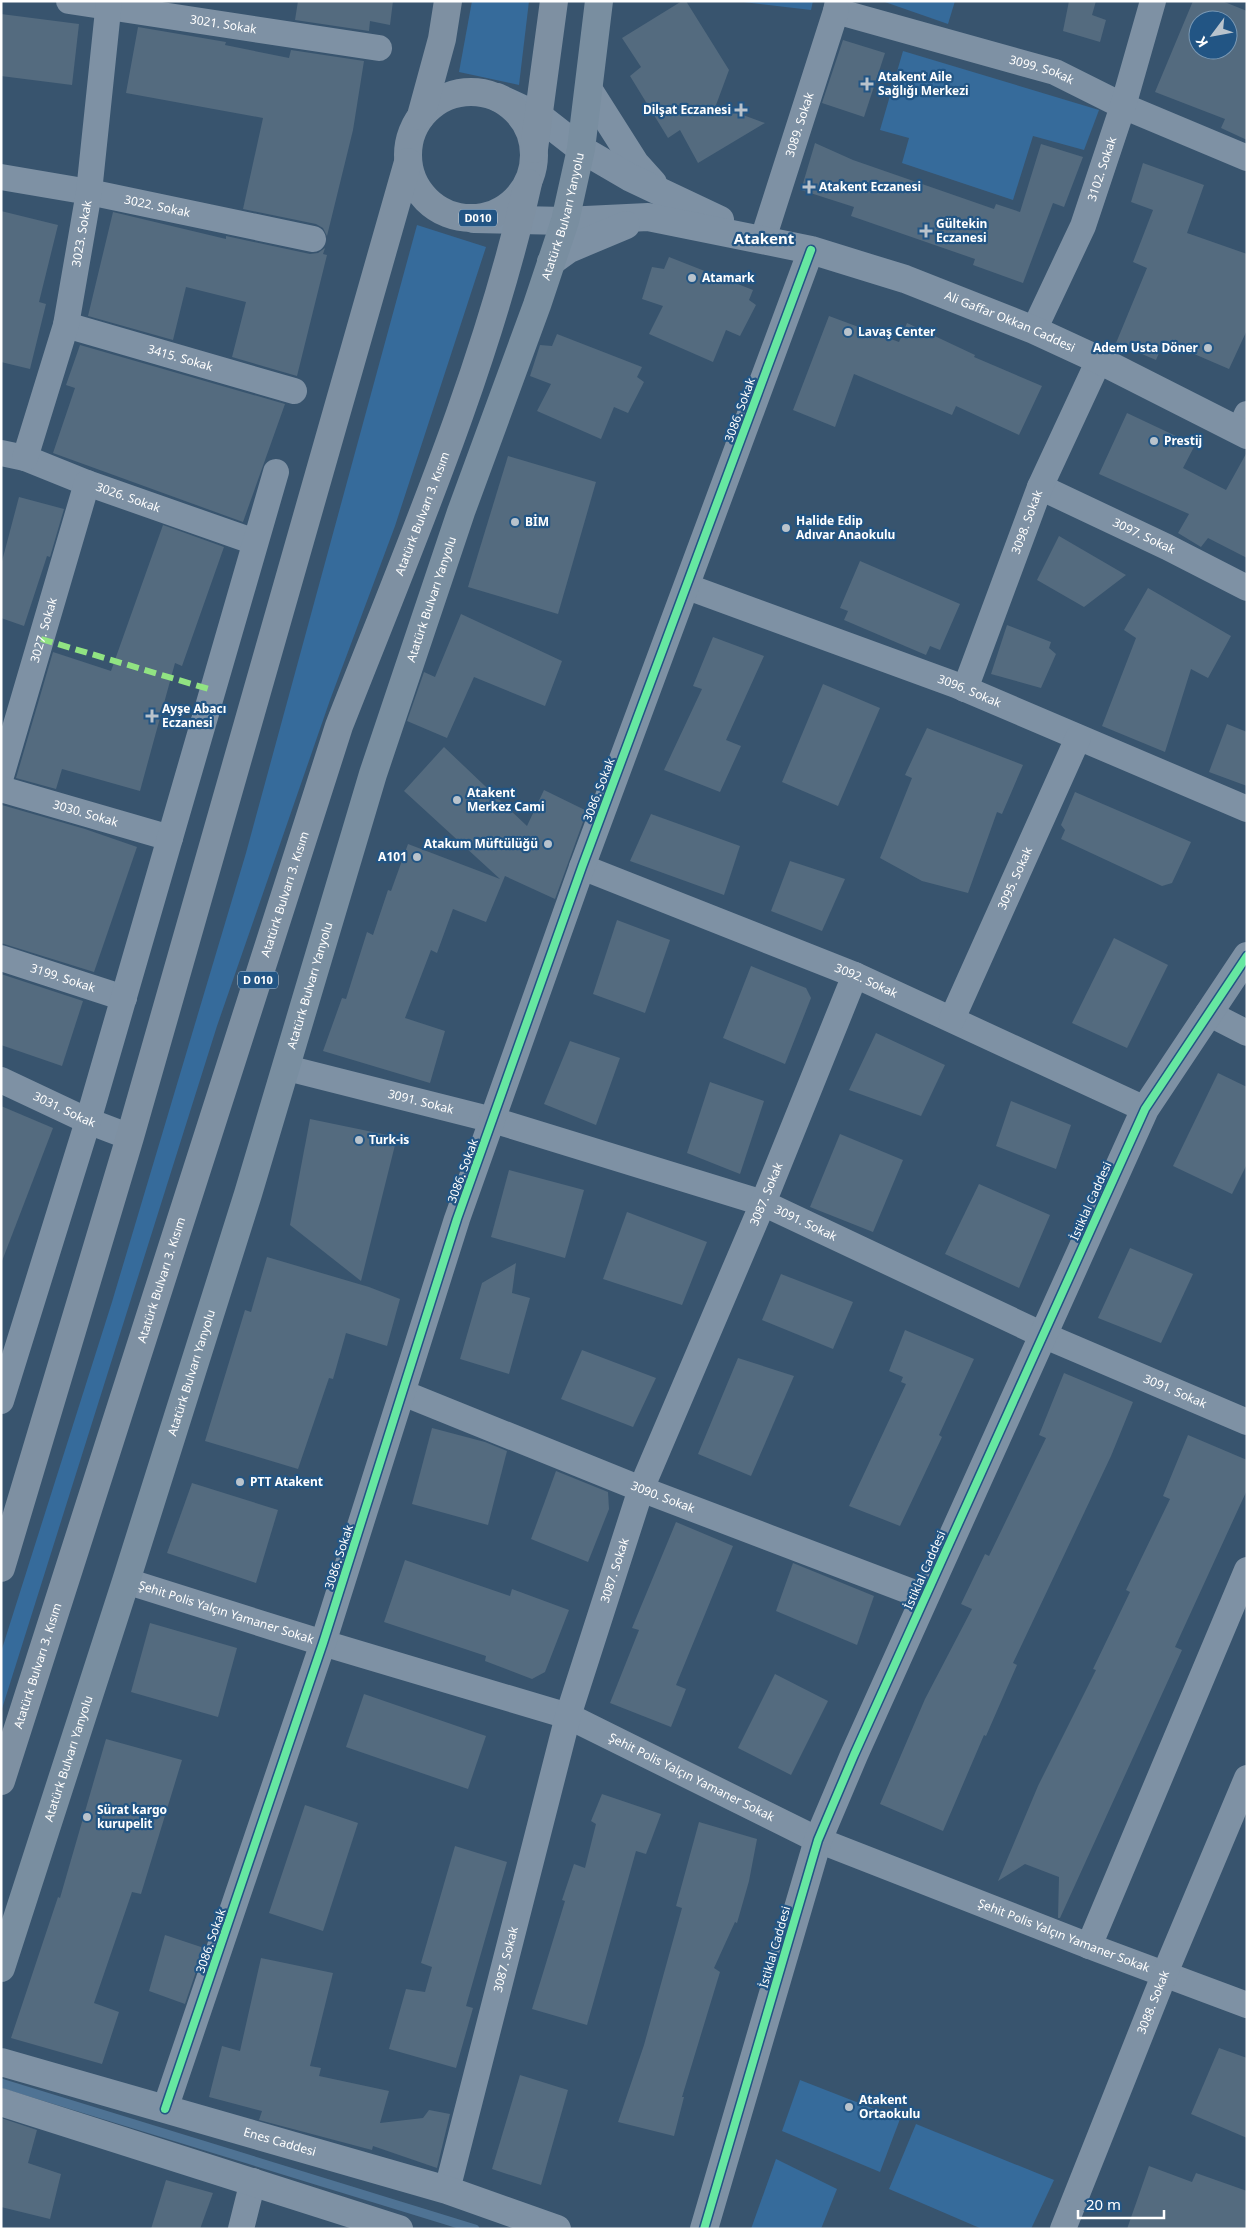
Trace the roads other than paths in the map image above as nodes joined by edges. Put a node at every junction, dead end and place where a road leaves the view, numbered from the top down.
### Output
1 (68, 1) edge
2 (448, 1) edge
3 (554, 1) edge
4 (599, 1) edge
5 (1153, 1) edge
6 (108, 4) edge
7 (837, 6) edge
8 (379, 48) dead end
9 (590, 92) junction
10 (497, 97) junction
11 (1123, 106) junction
12 (421, 116) junction
13 (540, 117) junction
14 (581, 149) junction
15 (534, 151) junction
16 (1247, 158) edge
17 (408, 162) junction
18 (1, 177) edge
19 (528, 183) junction
20 (89, 192) junction
21 (664, 195) junction
22 (648, 217) junction
23 (520, 218) junction
24 (474, 219) junction
25 (565, 220) junction
26 (313, 239) dead end
27 (763, 239) junction
28 (811, 250) junction
29 (552, 262) junction
30 (66, 325) junction
31 (1034, 330) junction
32 (1099, 360) junction
33 (294, 391) dead end
34 (1244, 427) edge
35 (13, 455) edge
36 (276, 472) dead end
37 (87, 483) junction
38 (1040, 487) junction
39 (255, 542) junction
40 (688, 587) junction
41 (1247, 588) edge
42 (964, 689) junction
43 (1078, 738) junction
44 (1, 776) edge
45 (1, 789) edge
46 (1247, 809) edge
47 (170, 838) junction
48 (582, 867) junction
49 (1247, 956) edge
50 (1, 958) edge
51 (855, 975) junction
52 (124, 998) junction
53 (1208, 1013) junction
54 (952, 1019) junction
55 (1247, 1033) edge
56 (287, 1068) junction
57 (1, 1080) edge
58 (1145, 1108) junction
59 (493, 1120) junction
60 (88, 1121) junction
61 (130, 1138) junction
62 (763, 1203) junction
63 (1043, 1335) junction
64 (403, 1393) junction
65 (1, 1400) edge
66 (1247, 1422) edge
67 (641, 1489) junction
68 (1, 1568) edge
69 (1247, 1570) edge
70 (126, 1581) junction
71 (925, 1597) junction
72 (323, 1643) junction
73 (568, 1716) junction
74 (1247, 1778) edge
75 (1, 1781) edge
76 (818, 1840) junction
77 (1089, 1946) junction
78 (1, 1968) edge
79 (1165, 1973) junction
80 (1247, 2005) edge
81 (1, 2062) edge
82 (1, 2102) edge
83 (165, 2109) junction
84 (253, 2182) junction
85 (447, 2190) junction
86 (241, 2229) edge
87 (399, 2229) edge
88 (557, 2229) edge
89 (704, 2229) edge
90 (1063, 2229) edge

1 - 6 street, 3021. Sokak
2 - 12 highway, D010
3 - 13 highway, D010
4 - 9 main road, Atatürk Bulvarı Yanyolu
5 - 11 street, 3102. Sokak
6 - 8 street, 3021. Sokak
6 - 20 street, 3023. Sokak
7 - 11 street, 3099. Sokak
7 - 27 street, 3089. Sokak
9 - 14 main road, Atatürk Bulvarı Yanyolu
9 - 21 street
10 - 12 highway, D010
10 - 13 street
10 - 15 highway, D010
11 - 16 street, 3099. Sokak
11 - 31 street, 3102. Sokak
12 - 17 highway, D010
13 - 14 street
13 - 15 highway, D010
14 - 21 street
14 - 25 main road, Atatürk Bulvarı Yanyolu
15 - 19 highway, D010
17 - 24 highway, D010
17 - 61 highway
18 - 20 street, 3022. Sokak
19 - 23 highway, Atatürk Bulvarı 3. Kısım / D 010
19 - 24 highway, D010
20 - 26 street, 3022. Sokak
20 - 30 street, 3023. Sokak
21 - 27 street
22 - 25 street
22 - 27 street
22 - 29 street
23 - 24 street
23 - 25 street
23 - 75 highway, Atatürk Bulvarı 3. Kısım / D 010
25 - 29 main road, Atatürk Bulvarı Yanyolu
27 - 28 street, Ali Gaffar Okkan Caddesi
28 - 31 street, Ali Gaffar Okkan Caddesi
28 - 40 street, 3086. Sokak
29 - 56 main road, Atatürk Bulvarı Yanyolu
30 - 33 street, 3415. Sokak
30 - 35 street, 3023. Sokak
31 - 32 street, Ali Gaffar Okkan Caddesi
32 - 34 street, Ali Gaffar Okkan Caddesi
32 - 38 street, 3098. Sokak
35 - 37 street, 3026. Sokak
36 - 39 street
37 - 39 street, 3026. Sokak
37 - 44 street, 3027. Sokak
38 - 41 street, 3097. Sokak
38 - 42 street, 3098. Sokak
39 - 47 street
40 - 42 street, 3096. Sokak
40 - 48 street, 3086. Sokak
42 - 43 street, 3096. Sokak
43 - 46 street, 3096. Sokak
43 - 54 street, 3095. Sokak
45 - 47 street, 3030. Sokak
47 - 52 street
48 - 51 street, 3092. Sokak
48 - 59 street, 3086. Sokak
49 - 53 street, İstiklal Caddesi
50 - 52 street, 3199. Sokak
51 - 54 street, 3092. Sokak
51 - 62 street, 3087. Sokak
52 - 60 street
53 - 55 street
53 - 58 street, İstiklal Caddesi
54 - 58 street, 3092. Sokak
56 - 59 street, 3091. Sokak
56 - 70 main road, Atatürk Bulvarı Yanyolu
57 - 60 street, 3031. Sokak
58 - 63 street, İstiklal Caddesi
59 - 62 street, 3091. Sokak
59 - 64 street, 3086. Sokak
60 - 61 street, 3031. Sokak
60 - 65 street
61 - 68 highway
62 - 63 street, 3091. Sokak
62 - 67 street, 3087. Sokak
63 - 66 street, 3091. Sokak
63 - 71 street, İstiklal Caddesi
64 - 67 street, 3090. Sokak
64 - 72 street, 3086. Sokak
67 - 71 street, 3090. Sokak
67 - 73 street, 3087. Sokak
69 - 77 street
70 - 72 street, Şehit Polis Yalçın Yamaner Sokak
70 - 78 main road, Atatürk Bulvarı Yanyolu
71 - 76 street, İstiklal Caddesi
72 - 73 street, Şehit Polis Yalçın Yamaner Sokak
72 - 83 street, 3086. Sokak
73 - 76 street, Şehit Polis Yalçın Yamaner Sokak
73 - 85 street, 3087. Sokak
74 - 79 street, 3088. Sokak
76 - 77 street, Şehit Polis Yalçın Yamaner Sokak
76 - 89 street, İstiklal Caddesi
77 - 79 street, Şehit Polis Yalçın Yamaner Sokak
79 - 80 street, Şehit Polis Yalçın Yamaner Sokak
79 - 90 street, 3088. Sokak
81 - 83 street, Enes Caddesi
82 - 84 street
83 - 85 street, Enes Caddesi
84 - 86 street
84 - 87 street
85 - 88 street, Enes Caddesi

